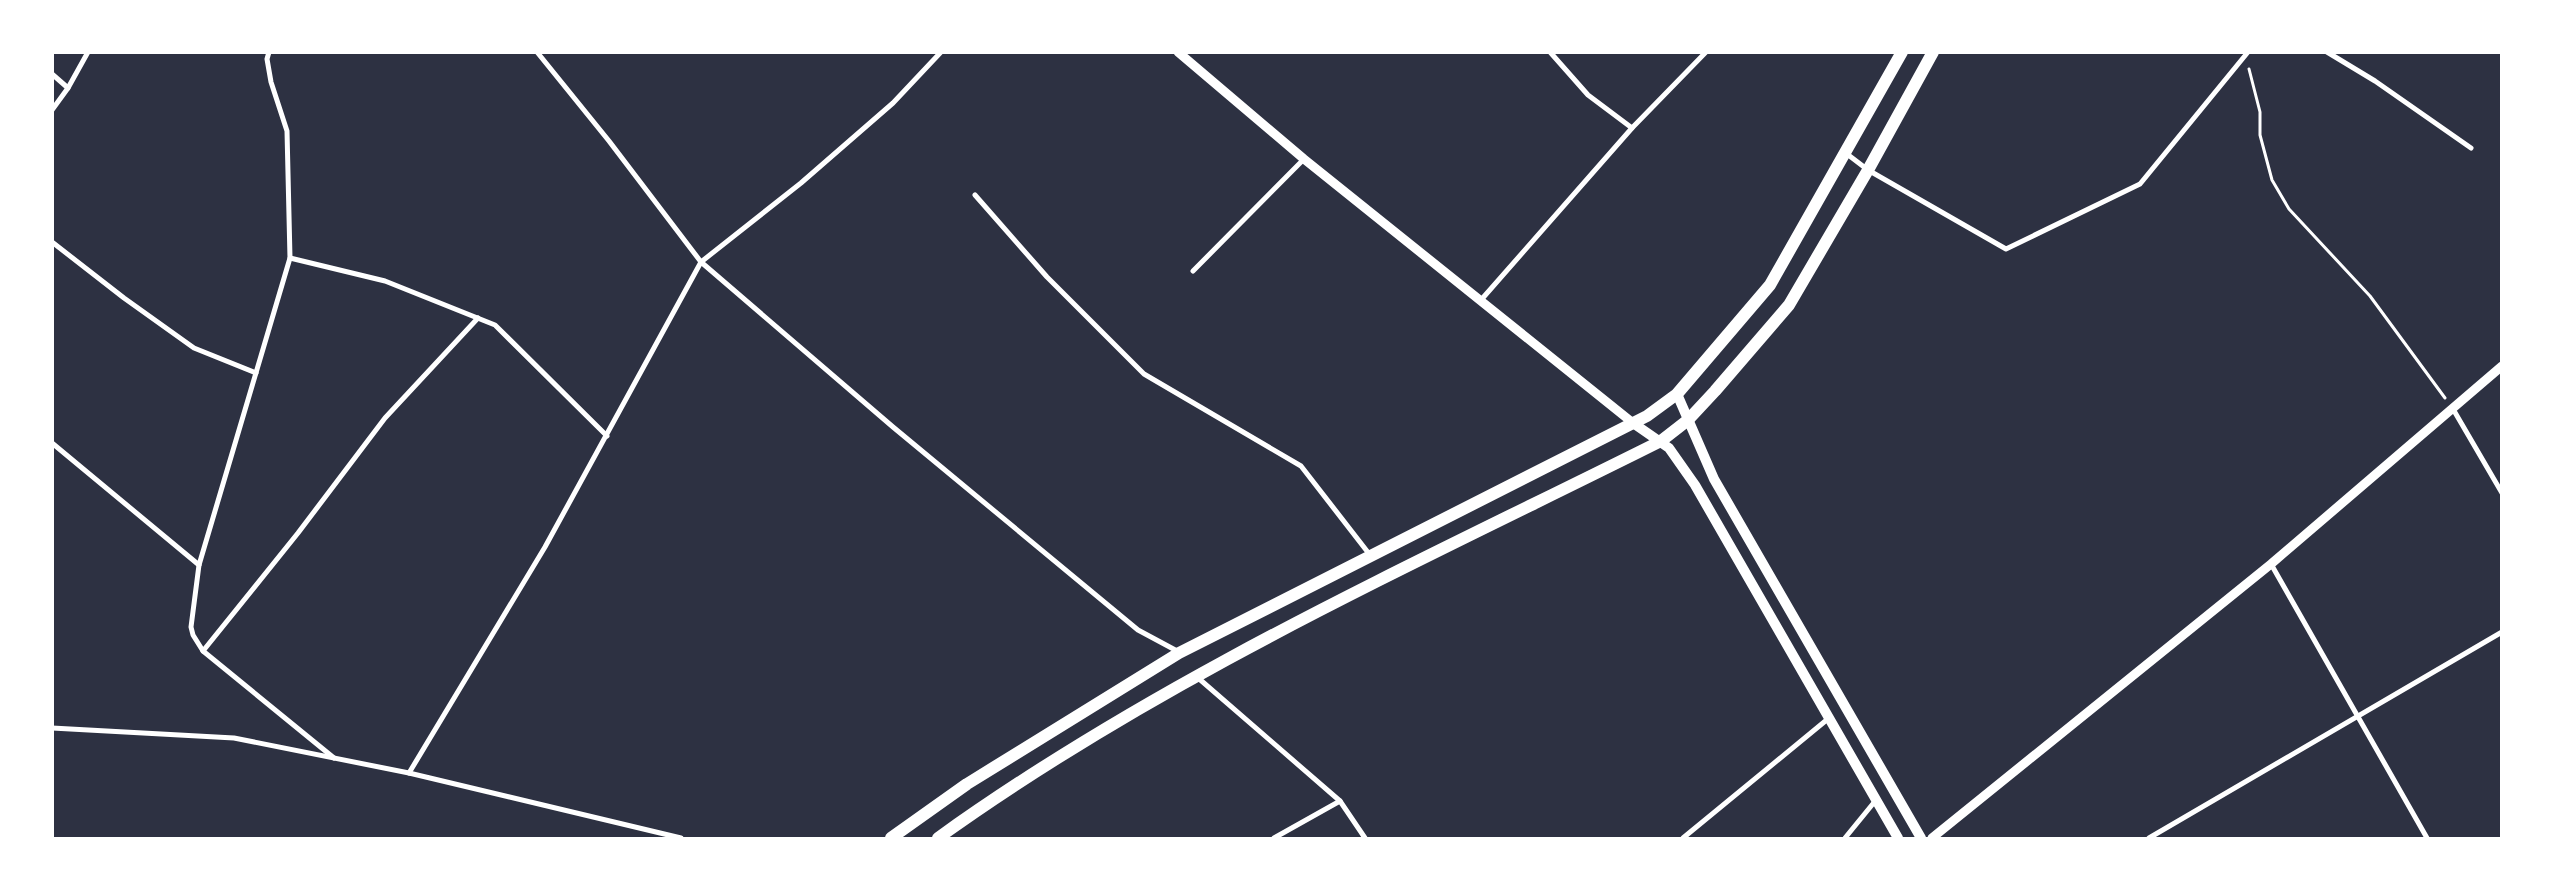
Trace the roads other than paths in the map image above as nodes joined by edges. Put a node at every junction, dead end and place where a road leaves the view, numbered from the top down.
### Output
1 (88, 52) edge
2 (269, 52) edge
3 (536, 52) edge
4 (941, 52) edge
5 (1178, 52) edge
6 (1550, 52) edge
7 (1706, 52) edge
8 (1902, 52) edge
9 (1933, 52) edge
10 (2327, 52) edge
11 (2247, 54) edge
12 (52, 74) edge
13 (68, 88) junction
14 (52, 110) edge
15 (1632, 128) junction
16 (2471, 148) dead end
17 (1846, 154) junction
18 (1304, 159) junction
19 (1868, 170) junction
20 (975, 195) dead end
21 (52, 242) edge
22 (290, 258) junction
23 (701, 262) junction
24 (1193, 271) dead end
25 (1481, 300) junction
26 (478, 318) junction
27 (2502, 366) edge
28 (256, 373) junction
29 (1677, 394) junction
30 (2453, 409) junction
31 (1688, 420) junction
32 (1633, 423) junction
33 (607, 436) junction
34 (1661, 441) junction
35 (52, 444) edge
36 (2502, 493) edge
37 (1370, 555) junction
38 (2271, 564) junction
39 (199, 565) junction
40 (2502, 632) edge
41 (203, 651) junction
42 (1179, 653) junction
43 (1195, 676) junction
44 (2357, 716) junction
45 (1829, 718) junction
46 (52, 728) edge
47 (334, 758) junction
48 (409, 773) junction
49 (1876, 800) junction
50 (1340, 801) junction
51 (681, 838) edge
52 (891, 838) edge
53 (938, 838) edge
54 (1274, 838) edge
55 (1364, 838) edge
56 (1683, 838) edge
57 (1845, 838) edge
58 (1898, 838) edge
59 (1921, 838) edge
60 (1932, 838) edge
61 (2149, 838) edge
62 (2427, 838) edge

1 - 13 street
2 - 22 street
3 - 23 street
4 - 23 street
5 - 18 street
6 - 15 street
7 - 15 street
8 - 17 main road
9 - 19 main road
10 - 16 street
11 - 19 street
12 - 13 street
13 - 14 street
15 - 25 street
17 - 19 street
17 - 29 main road
18 - 24 street
18 - 25 street
19 - 31 main road
20 - 37 street
21 - 28 street
22 - 26 street
22 - 28 street
23 - 33 street
23 - 42 street
25 - 32 street
26 - 33 street
26 - 41 street
27 - 30 street
28 - 39 street
29 - 31 main road
29 - 32 main road
30 - 36 street
30 - 38 street
31 - 34 main road
31 - 59 main road
32 - 34 main road
32 - 37 main road
33 - 48 street
34 - 43 main road
34 - 45 main road
35 - 39 street
37 - 42 main road
38 - 44 street
38 - 60 street
39 - 41 street
40 - 44 street
41 - 47 street
42 - 52 main road
43 - 50 street
43 - 53 main road
44 - 61 street
44 - 62 street
45 - 49 main road
45 - 56 street
46 - 47 street
47 - 48 street
48 - 51 street
49 - 57 street
49 - 58 main road
50 - 54 street
50 - 55 street

